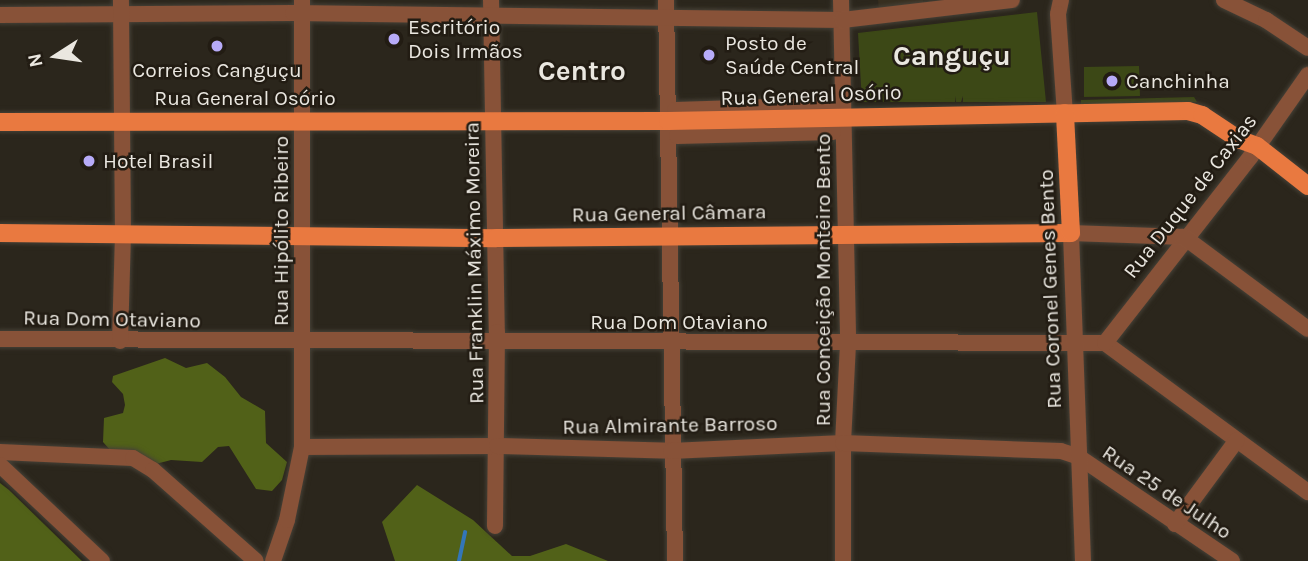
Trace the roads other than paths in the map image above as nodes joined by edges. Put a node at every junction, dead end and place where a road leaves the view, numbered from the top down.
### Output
1 (667, 0) edge
2 (841, 0) edge
3 (1012, 0) edge
4 (1224, 0) edge
5 (1057, 5) edge
6 (302, 7) edge
7 (121, 8) edge
8 (491, 8) edge
9 (0, 15) edge
10 (667, 18) junction
11 (842, 20) junction
12 (1308, 48) edge
13 (1308, 75) edge
14 (839, 110) junction
15 (1065, 113) junction
16 (302, 120) junction
17 (122, 121) junction
18 (494, 121) junction
19 (0, 122) edge
20 (673, 122) junction
21 (833, 132) dead end
22 (1254, 151) junction
23 (1308, 186) edge
24 (1308, 200) edge
25 (0, 233) edge
26 (1071, 233) junction
27 (124, 234) junction
28 (847, 234) junction
29 (669, 236) junction
30 (303, 237) junction
31 (1184, 237) junction
32 (496, 238) junction
33 (1308, 329) edge
34 (0, 339) edge
35 (120, 341) junction
36 (303, 341) junction
37 (1077, 341) junction
38 (497, 342) junction
39 (673, 343) junction
40 (1105, 343) junction
41 (848, 344) junction
42 (1237, 440) junction
43 (843, 443) junction
44 (497, 446) junction
45 (302, 447) junction
46 (671, 451) junction
47 (0, 452) edge
48 (1079, 457) junction
49 (0, 465) edge
50 (1308, 492) edge
51 (1175, 524) junction
52 (495, 526) dead end
53 (102, 561) edge
54 (256, 561) edge
55 (273, 561) edge
56 (675, 561) edge
57 (843, 561) edge
58 (1083, 561) edge
59 (1232, 561) edge

1 - 10 street
2 - 11 street, Rua Conceição Monteiro Bento
3 - 11 street
4 - 12 street
5 - 15 street, Rua Coronel Genes Bento
6 - 7 street
6 - 8 street
6 - 16 street, Rua Hipólito Ribeiro
7 - 9 street
7 - 17 street
8 - 10 street
8 - 18 street, Rua Franklin Máximo Moreira
10 - 11 street
10 - 20 street
11 - 14 street, Rua Conceição Monteiro Bento
13 - 22 street, Rua Duque de Caxias
14 - 15 main road, Rua General Osório
14 - 20 main road, Rua General Osório
14 - 28 street, Rua Conceição Monteiro Bento
15 - 22 main road, Rua General Osório
15 - 26 main road, Rua Coronel Genes Bento
16 - 17 main road, Rua General Osório
16 - 18 main road, Rua General Osório
16 - 30 street, Rua Hipólito Ribeiro
17 - 19 main road, Rua General Osório
17 - 27 street
18 - 20 main road, Rua General Osório
18 - 32 street, Rua Franklin Máximo Moreira
20 - 21 street
20 - 29 street
22 - 23 main road, Rua General Osório
22 - 24 main road, Rua General Osório
22 - 31 street, Rua Duque de Caxias
25 - 27 main road, Rua General Câmara
26 - 28 main road, Rua General Câmara
26 - 31 street, Rua General Câmara
26 - 37 street, Rua Coronel Genes Bento
27 - 30 main road, Rua General Câmara
27 - 35 street
28 - 29 main road, Rua General Câmara
28 - 41 street, Rua Conceição Monteiro Bento
29 - 32 main road, Rua General Câmara
29 - 39 street
30 - 32 main road, Rua General Câmara
30 - 36 street, Rua Hipólito Ribeiro
31 - 33 street
31 - 40 street, Rua Duque de Caxias
32 - 38 street, Rua Franklin Máximo Moreira
34 - 35 street, Rua Dom Otaviano
35 - 36 street, Rua Dom Otaviano
36 - 38 street, Rua Dom Otaviano
36 - 45 street, Rua Hipólito Ribeiro
37 - 40 street, Rua Dom Otaviano
37 - 41 street, Rua Dom Otaviano
37 - 48 street, Rua Coronel Genes Bento
38 - 39 street, Rua Dom Otaviano
38 - 44 street, Rua Franklin Máximo Moreira
39 - 41 street, Rua Dom Otaviano
39 - 46 street
40 - 42 street
41 - 43 street, Rua Conceição Monteiro Bento
42 - 50 street
42 - 51 street
43 - 46 street, Rua Almirante Barroso
43 - 48 street, Rua Almirante Barroso
43 - 57 street, Rua Conceição Monteiro Bento
44 - 45 street, Rua Almirante Barroso
44 - 46 street, Rua Almirante Barroso
44 - 52 street, Rua Franklin Máximo Moreira
45 - 55 street, Rua Hipólito Ribeiro
46 - 56 street
47 - 54 street
48 - 51 street, Rua 25 de Julho
48 - 58 street, Rua Coronel Genes Bento
49 - 53 street
51 - 59 street, Rua 25 de Julho

